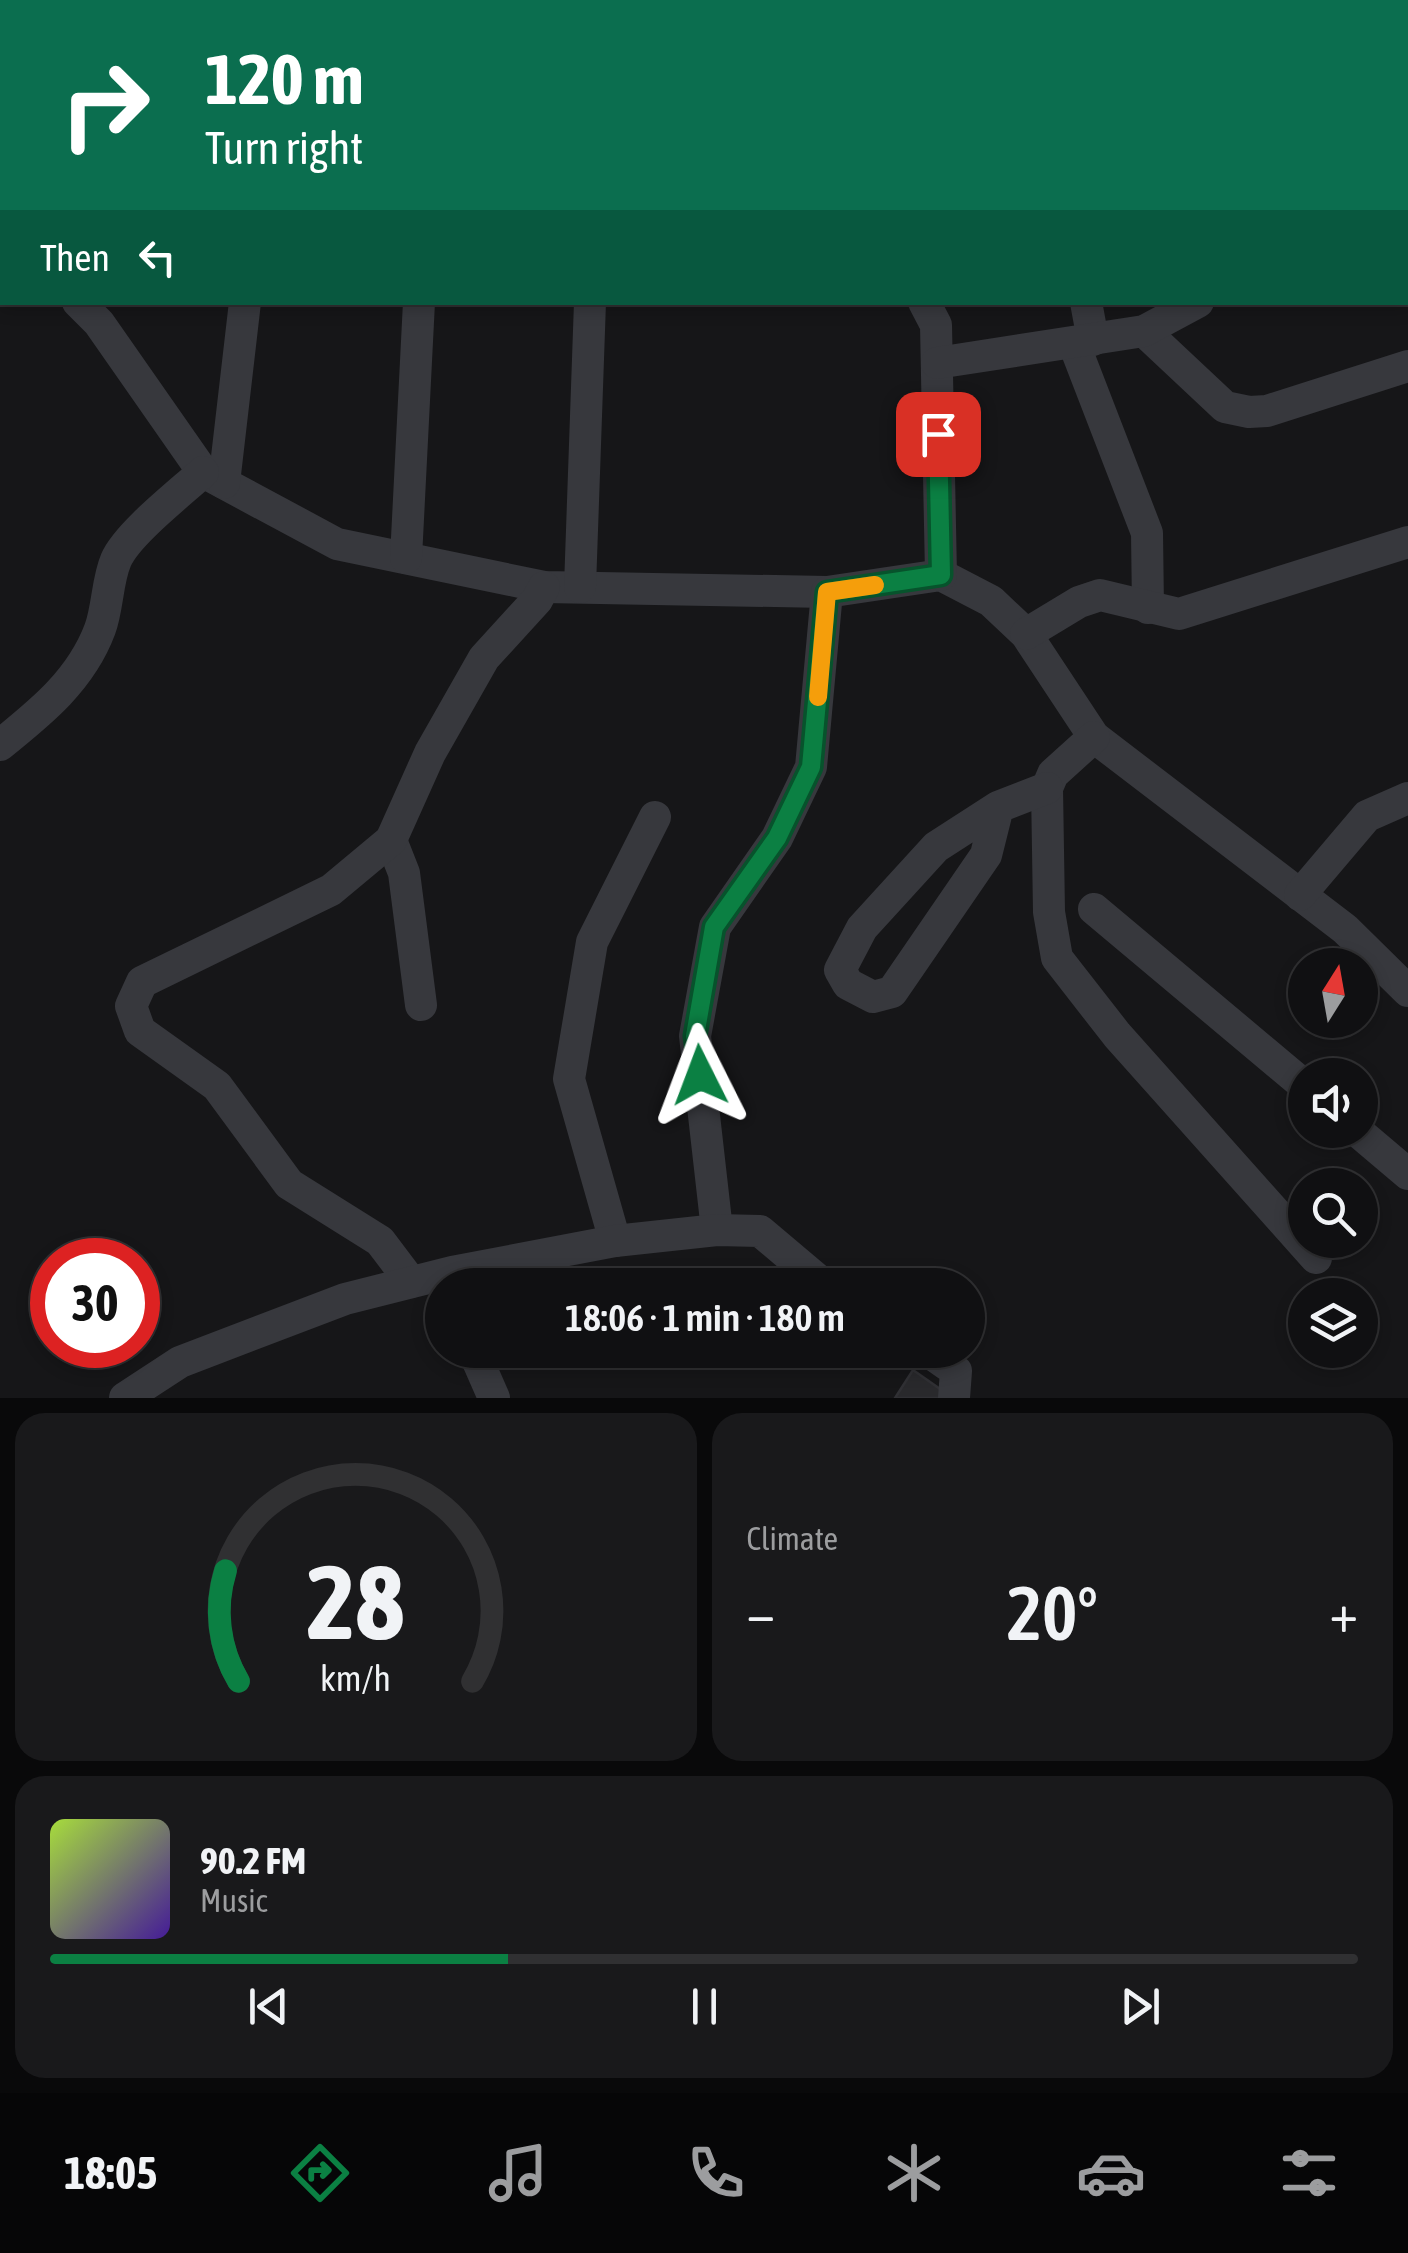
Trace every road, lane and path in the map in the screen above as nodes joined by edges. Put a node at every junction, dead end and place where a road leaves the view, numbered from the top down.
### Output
1 (81, 305) edge
2 (244, 305) edge
3 (418, 305) edge
4 (590, 305) edge
5 (926, 305) edge
6 (1086, 305) edge
7 (1192, 305) edge
8 (1144, 330) junction
9 (1084, 342) junction
10 (936, 363) junction
11 (1408, 366) edge
12 (213, 477) junction
13 (1408, 542) edge
14 (406, 558) junction
15 (941, 575) junction
16 (544, 587) junction
17 (580, 587) junction
18 (827, 592) junction
19 (1148, 608) junction
20 (1026, 634) junction
21 (1094, 737) junction
22 (0, 745) edge
23 (1047, 788) junction
24 (1408, 798) edge
25 (998, 807) junction
26 (654, 817) dead end
27 (391, 840) junction
28 (1300, 895) junction
29 (1094, 909) dead end
30 (1408, 991) edge
31 (421, 1005) dead end
32 (1288, 1072) edge
33 (1377, 1148) edge
34 (1408, 1174) edge
35 (1288, 1227) edge
36 (718, 1230) junction
37 (615, 1241) junction
38 (498, 1268) edge
39 (804, 1268) edge
40 (425, 1281) edge
41 (411, 1282) junction
42 (481, 1368) edge
43 (951, 1368) edge
44 (125, 1398) edge
45 (494, 1398) edge
46 (954, 1398) edge

1 - 12 street
2 - 12 street
3 - 14 street
4 - 17 street
5 - 10 street
6 - 9 street
7 - 8 street
8 - 9 street
8 - 11 street
9 - 10 street
9 - 19 street
10 - 15 street
12 - 14 street
12 - 22 street
13 - 19 street
14 - 16 street
15 - 18 street
15 - 20 street
16 - 17 street
16 - 27 street
17 - 18 street
18 - 36 street
19 - 20 street
20 - 21 street
21 - 23 street
21 - 28 street
23 - 25 street
23 - 35 street
24 - 28 street
25 - 25 street
26 - 37 street
27 - 31 street
27 - 41 street
28 - 30 street
29 - 32 street
33 - 34 street
36 - 37 street
36 - 39 street
37 - 38 street
40 - 41 street
41 - 44 street
42 - 45 street
43 - 46 street

